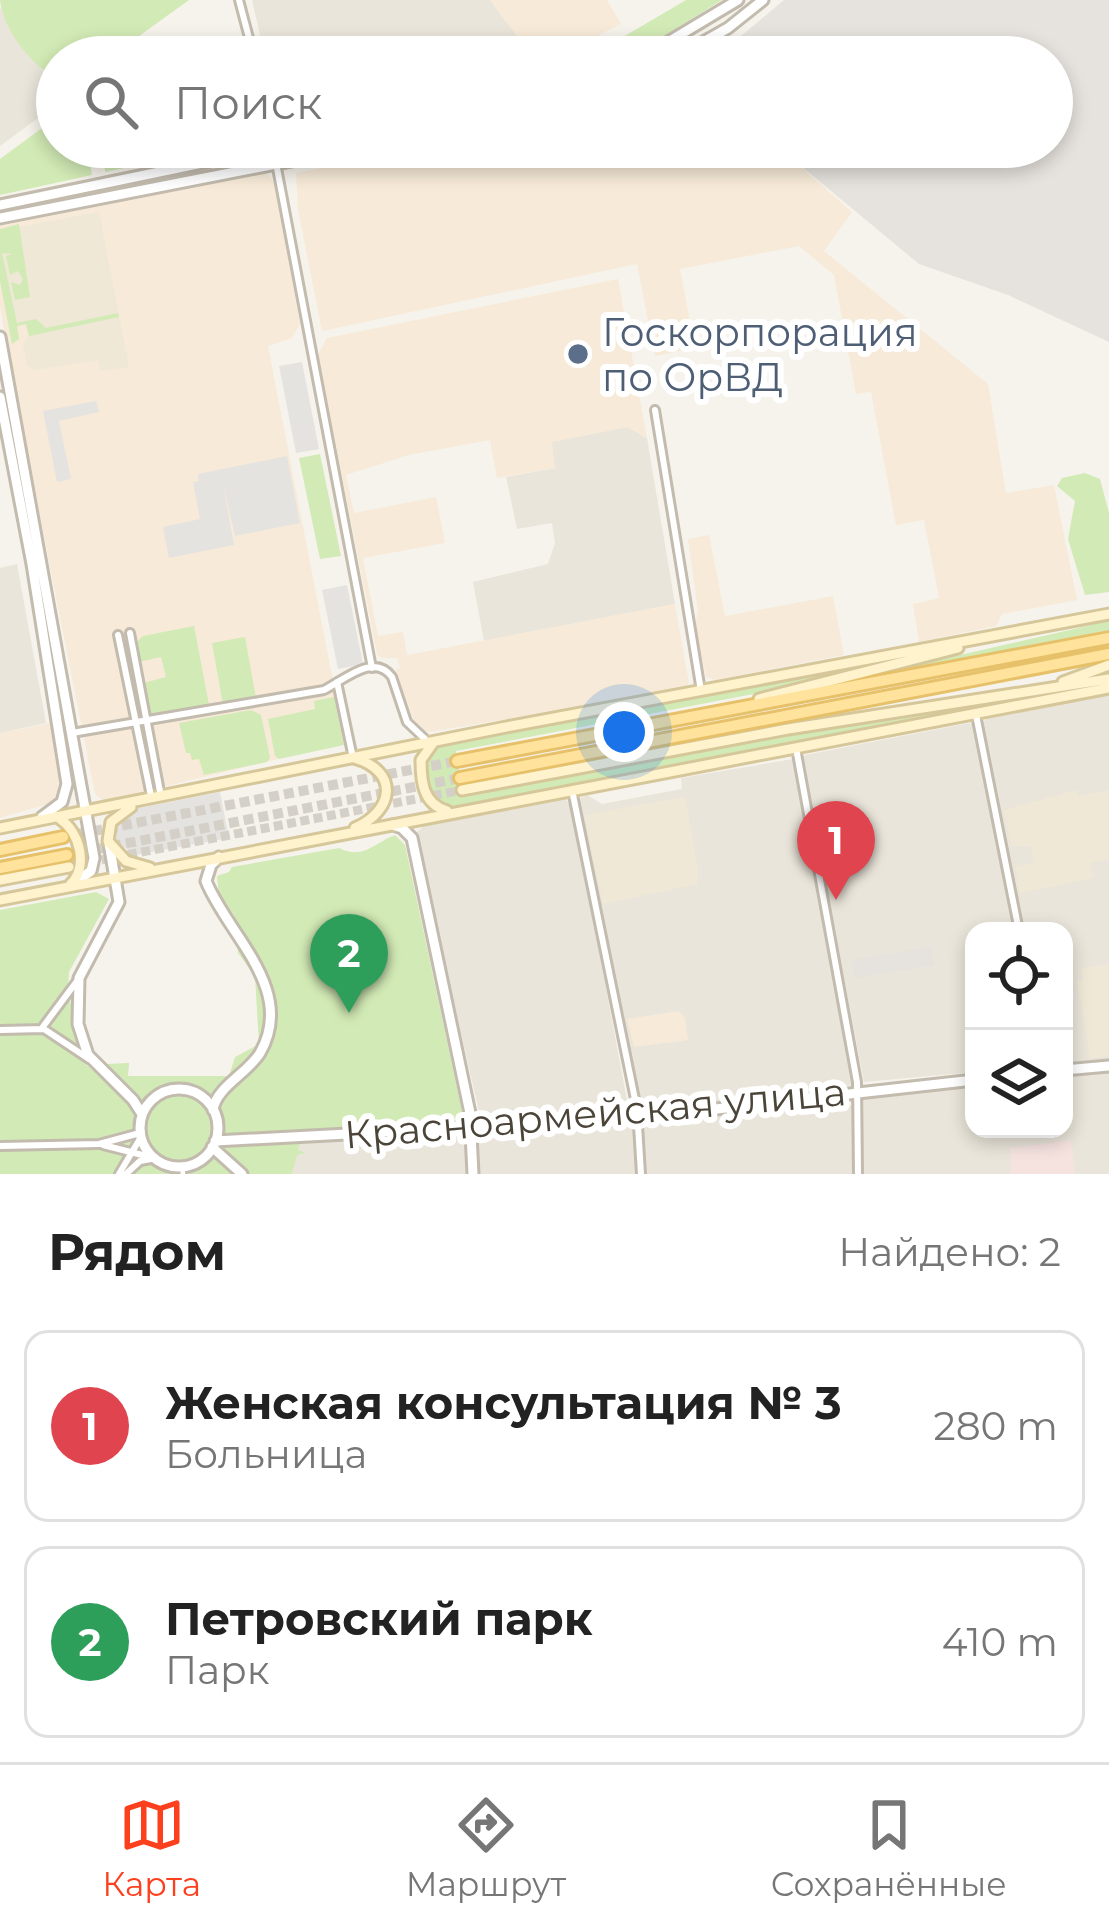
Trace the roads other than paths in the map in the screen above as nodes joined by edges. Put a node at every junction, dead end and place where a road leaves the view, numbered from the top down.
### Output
1 (239, 0) edge
2 (739, 0) edge
3 (763, 0) edge
4 (248, 36) edge
5 (678, 36) edge
6 (714, 36) edge
7 (179, 168) edge
8 (246, 168) edge
9 (277, 168) edge
10 (0, 205) edge
11 (0, 218) edge
12 (0, 337) edge
13 (0, 398) edge
14 (655, 410) dead end
15 (1109, 614) edge
16 (130, 633) dead end
17 (1009, 633) junction
18 (118, 635) dead end
19 (1109, 638) edge
20 (1109, 654) edge
21 (1109, 664) edge
22 (372, 668) junction
23 (1109, 679) edge
24 (338, 682) junction
25 (1047, 688) junction
26 (1109, 688) edge
27 (701, 691) junction
28 (976, 715) junction
29 (693, 717) junction
30 (146, 720) junction
31 (136, 722) junction
32 (72, 733) junction
33 (444, 739) junction
34 (429, 742) junction
35 (796, 748) junction
36 (353, 758) junction
37 (457, 760) tunnel mouth
38 (461, 784) joint
39 (572, 790) junction
40 (152, 799) junction
41 (86, 812) junction
42 (459, 812) junction
43 (58, 817) junction
44 (26, 823) junction
45 (393, 826) junction
46 (0, 828) edge
47 (339, 835) junction
48 (64, 837) tunnel mouth
49 (108, 841) junction
50 (0, 850) edge
51 (219, 856) junction
52 (68, 861) joint
53 (0, 868) edge
54 (155, 868) junction
55 (117, 876) junction
56 (0, 880) edge
57 (69, 885) junction
58 (0, 900) edge
59 (1017, 922) edge
60 (79, 978) junction
61 (40, 1028) junction
62 (0, 1030) edge
63 (94, 1062) junction
64 (1109, 1066) edge
65 (1073, 1069) edge
66 (965, 1081) edge
67 (857, 1093) junction
68 (213, 1110) junction
69 (142, 1114) junction
70 (637, 1118) junction
71 (472, 1127) junction
72 (140, 1135) junction
73 (99, 1144) junction
74 (214, 1144) junction
75 (0, 1146) edge
76 (130, 1153) junction
77 (154, 1158) junction
78 (183, 1170) edge
79 (123, 1174) edge
80 (242, 1174) edge
81 (473, 1174) edge
82 (641, 1174) edge
83 (858, 1174) edge

1 - 4 street
2 - 5 street
3 - 6 street
7 - 10 street
8 - 11 street
9 - 22 street
12 - 32 street
13 - 44 street
14 - 27 street
15 - 17 main road
16 - 30 street
17 - 27 main road
17 - 29 main road
18 - 31 street
19 - 29 main road
20 - 38 main road
21 - 25 main road
22 - 24 street
22 - 34 street
23 - 25 main road
24 - 30 street
24 - 36 street
25 - 38 main road
26 - 28 main road
27 - 33 main road
28 - 35 main road
28 - 59 street
29 - 37 main road
30 - 31 street
30 - 40 street
31 - 32 street
31 - 40 street
32 - 41 street
33 - 34 main road
33 - 42 main road
34 - 36 main road
35 - 39 main road
35 - 67 street
36 - 40 main road
36 - 47 main road
39 - 42 main road
39 - 70 street
40 - 41 main road
40 - 49 main road
41 - 43 main road
41 - 57 street
42 - 45 main road
43 - 44 main road
43 - 57 main road
44 - 46 main road
45 - 47 main road
45 - 71 street
47 - 51 main road
48 - 50 main road
49 - 54 main road
49 - 55 street
51 - 54 main road
51 - 68 street
52 - 53 main road
52 - 56 main road
54 - 55 main road
55 - 57 main road
55 - 60 street
57 - 58 main road
60 - 61 street
60 - 63 street
61 - 62 street
61 - 63 street
63 - 69 street
64 - 65 street
66 - 67 street, Красноармейская улица
67 - 70 street, Красноармейская улица
67 - 83 street
68 - 69 street
68 - 74 street
69 - 72 street
70 - 71 street, Красноармейская улица
70 - 82 street
71 - 74 street, Красноармейская улица
71 - 81 street
72 - 73 street
72 - 76 street
72 - 77 street
73 - 75 street
73 - 76 street
74 - 78 street
74 - 80 street
76 - 77 street
76 - 79 street
77 - 78 street
77 - 79 street

